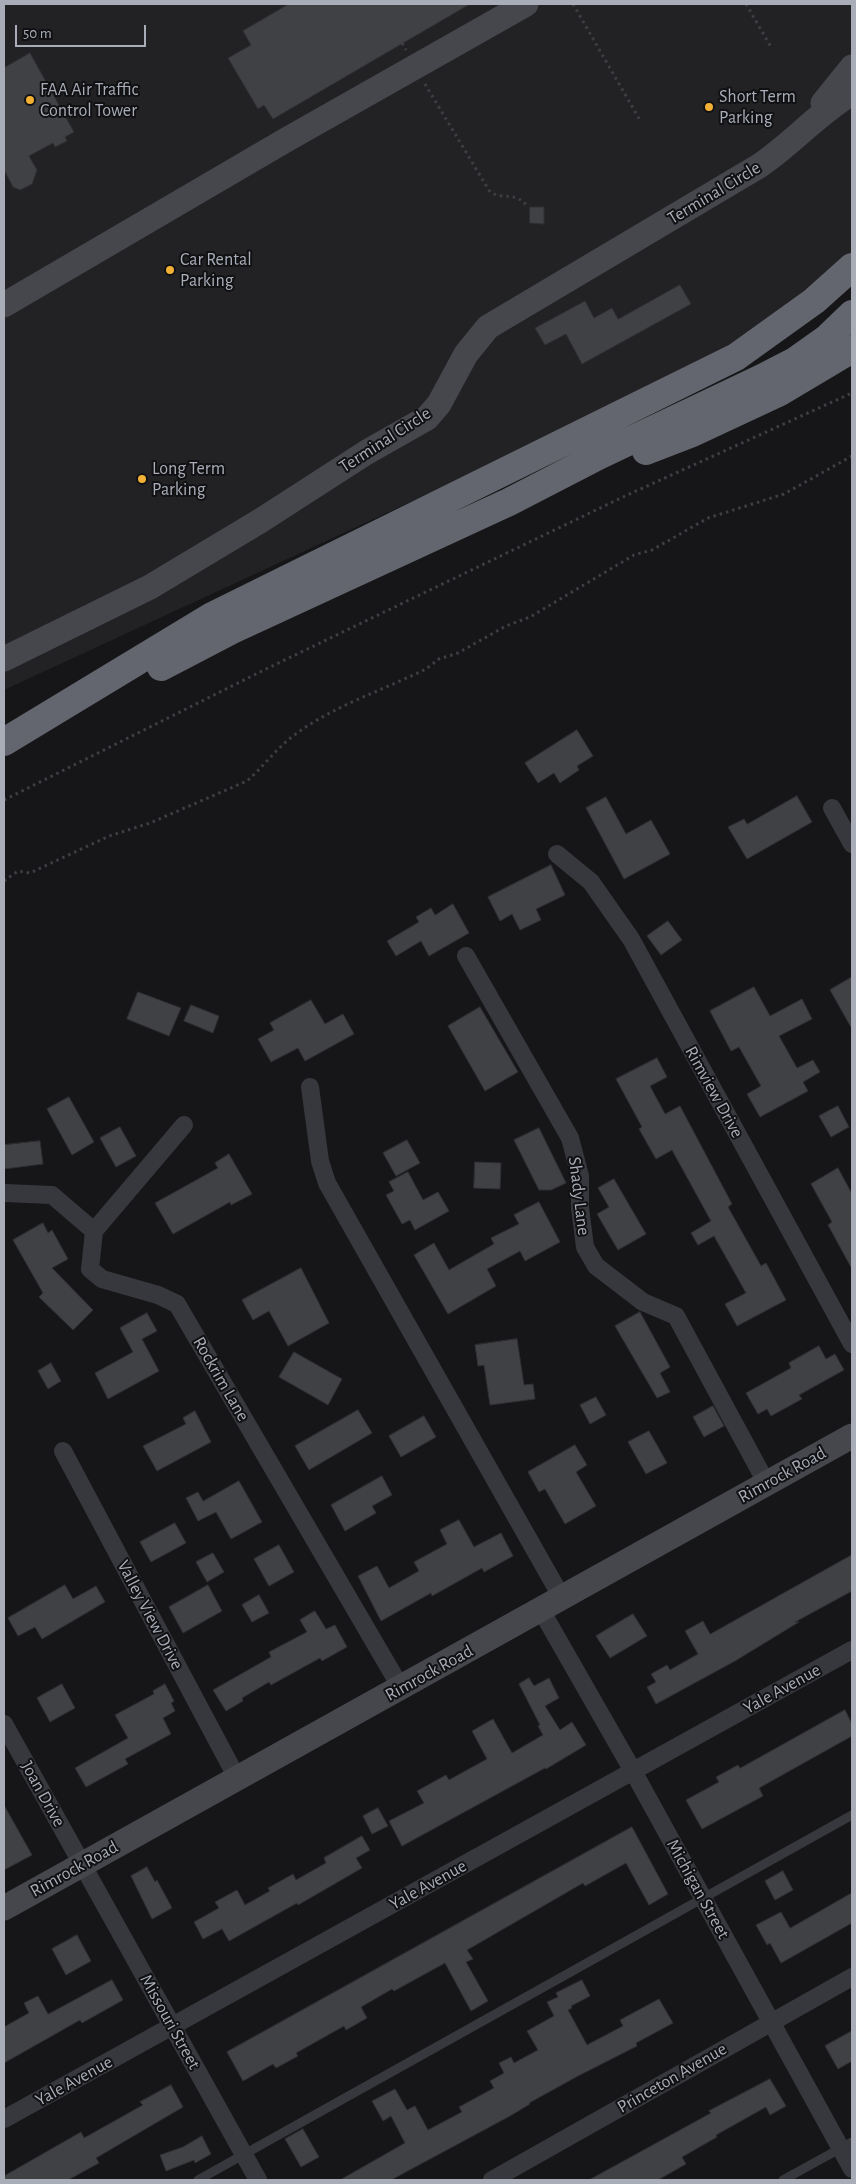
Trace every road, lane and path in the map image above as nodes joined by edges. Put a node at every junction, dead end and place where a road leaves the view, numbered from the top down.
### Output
1 (526, 4) edge
2 (573, 4) edge
3 (746, 4) edge
4 (402, 43) dead end
5 (771, 47) dead end
6 (415, 66) junction
7 (852, 67) edge
8 (852, 93) edge
9 (641, 122) dead end
10 (804, 130) junction
11 (528, 207) dead end
12 (852, 267) edge
13 (4, 305) edge
14 (852, 314) edge
15 (852, 349) edge
16 (852, 393) edge
17 (852, 456) edge
18 (509, 502) junction
19 (4, 659) edge
20 (4, 742) edge
21 (4, 751) edge
22 (4, 800) edge
23 (832, 808) dead end
24 (852, 844) edge
25 (557, 854) dead end
26 (4, 881) edge
27 (466, 956) dead end
28 (310, 1087) dead end
29 (184, 1124) dead end
30 (4, 1193) edge
31 (94, 1231) junction
32 (852, 1344) edge
33 (852, 1436) edge
34 (63, 1451) dead end
35 (767, 1484) junction
36 (551, 1604) junction
37 (852, 1650) edge
38 (401, 1688) junction
39 (4, 1724) edge
40 (633, 1771) junction
41 (237, 1778) junction
42 (852, 1815) edge
43 (82, 1865) junction
44 (703, 1898) junction
45 (4, 1908) edge
46 (852, 1977) edge
47 (770, 2022) junction
48 (173, 2026) junction
49 (4, 2119) edge
50 (846, 2145) edge
51 (244, 2155) junction
52 (852, 2169) edge
53 (198, 2180) edge
54 (258, 2180) edge
55 (492, 2180) edge
56 (783, 2180) edge

1 - 6 street
2 - 9 path
3 - 5 path
4 - 6 path
6 - 11 path
6 - 13 street
7 - 10 street, Terminal Circle
8 - 10 street, Terminal Circle
10 - 19 street, Terminal Circle
12 - 20 highway
14 - 18 highway
15 - 18 highway
16 - 22 path
17 - 26 path
18 - 21 highway
23 - 24 street
25 - 32 street, Rimview Drive
27 - 35 street, Shady Lane
28 - 36 street, Michigan Street
29 - 31 street
30 - 31 street
31 - 38 street, Rockrim Lane
33 - 35 street, Rimrock Road
34 - 41 street, Valley View Drive
35 - 36 street, Rimrock Road
36 - 38 street, Rimrock Road
36 - 40 street, Michigan Street
37 - 40 street, Yale Avenue
38 - 41 street, Rimrock Road
39 - 43 street, Joan Drive
40 - 44 street, Michigan Street
40 - 48 street, Yale Avenue
41 - 43 street, Rimrock Road
42 - 44 lane
43 - 45 street, Rimrock Road
43 - 48 street, Missouri Street
44 - 47 street, Michigan Street
44 - 51 lane
46 - 47 street, Princeton Avenue
47 - 50 street, Michigan Street
47 - 55 street, Princeton Avenue
48 - 49 street, Yale Avenue
48 - 51 street, Missouri Street
50 - 52 street, Michigan Street
50 - 56 lane
51 - 53 lane
51 - 54 street, Missouri Street

